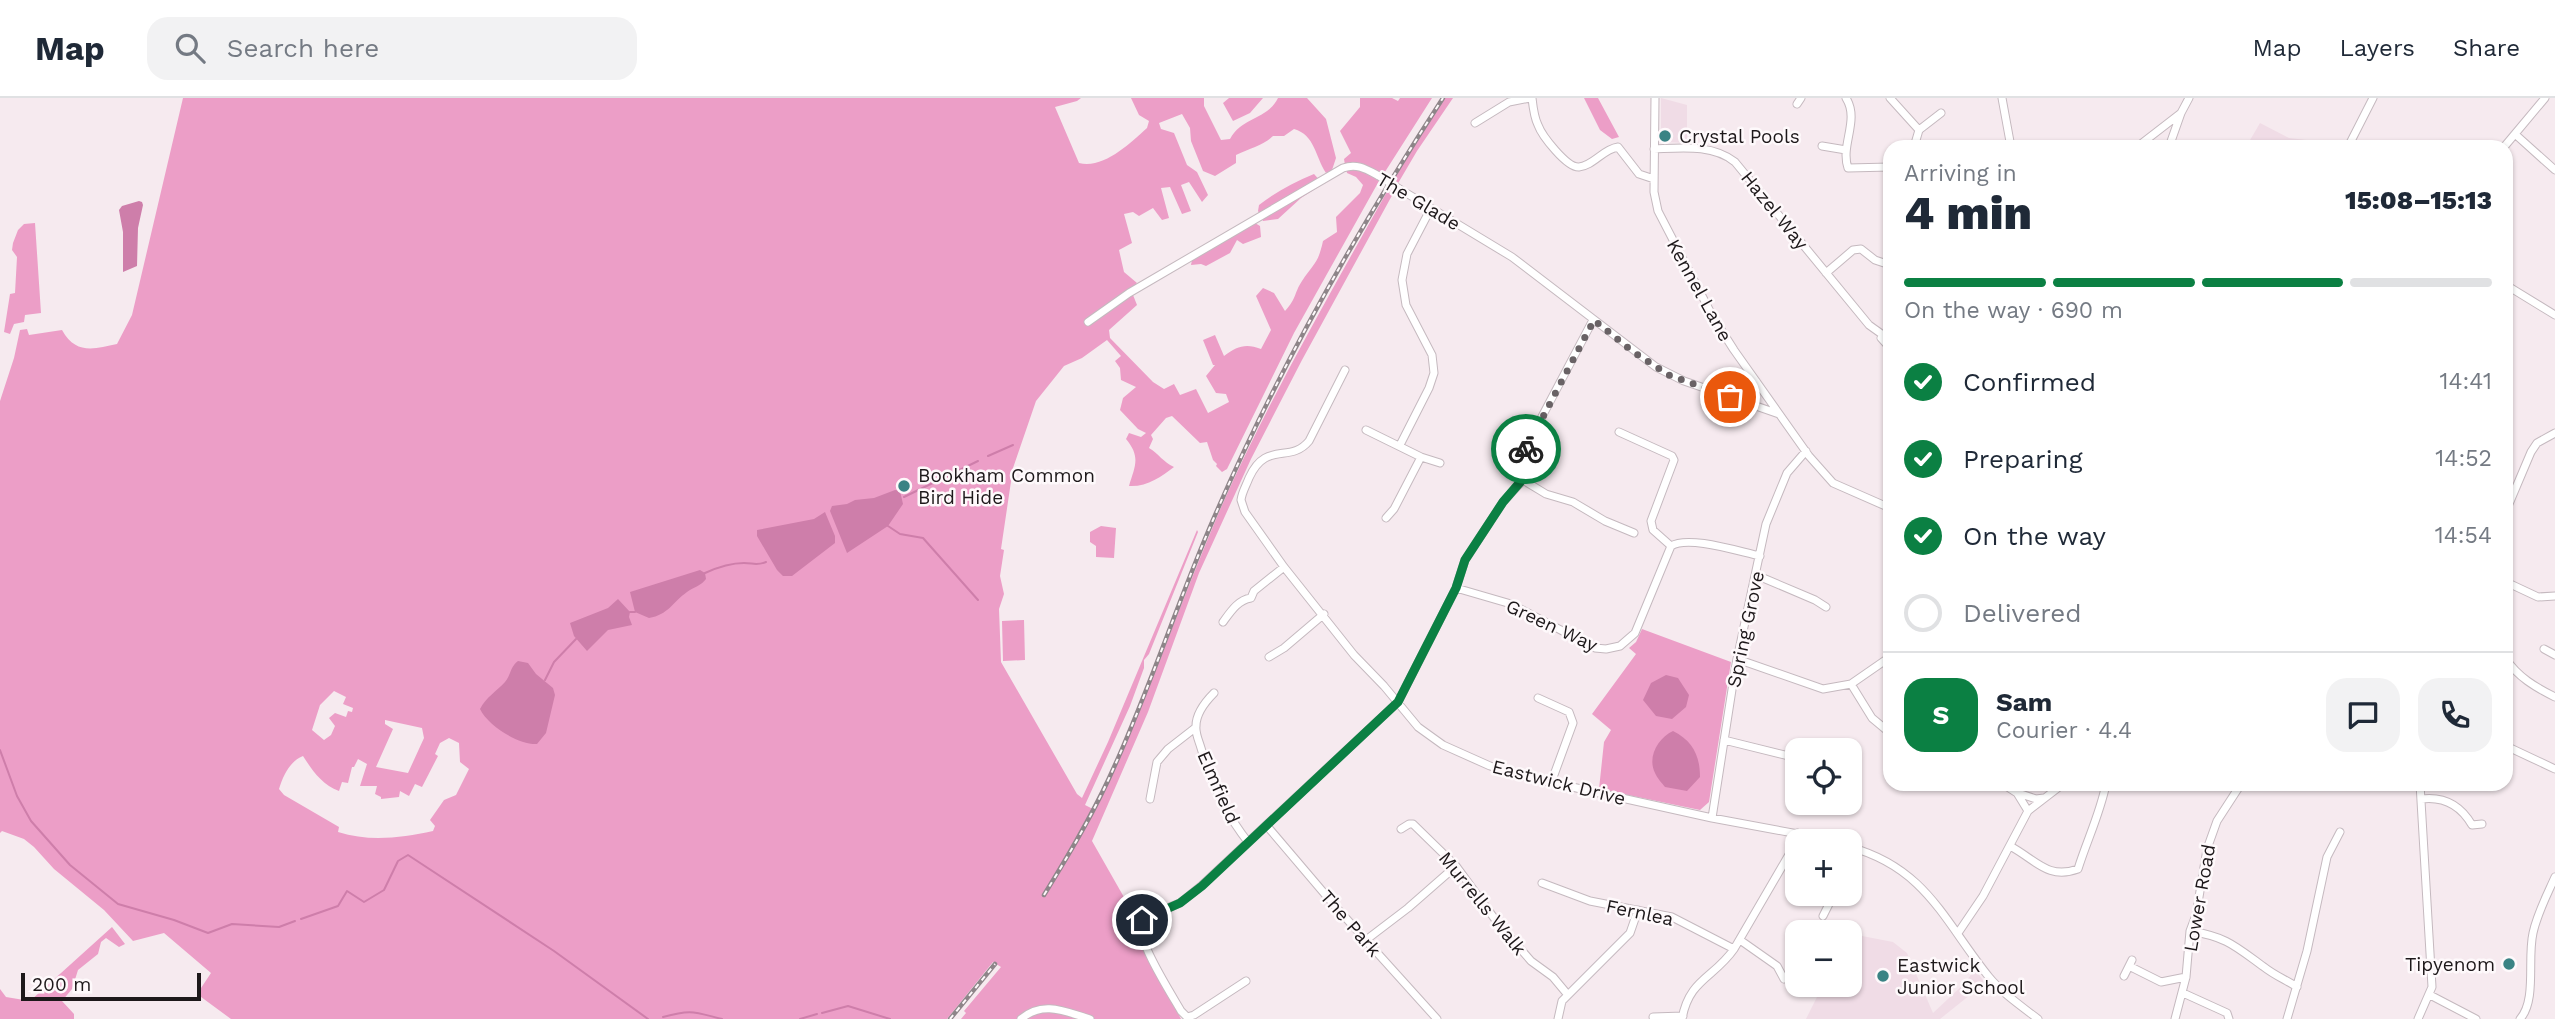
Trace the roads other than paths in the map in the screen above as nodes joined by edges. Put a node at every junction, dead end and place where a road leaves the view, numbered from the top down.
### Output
1 (1531, 98) edge
2 (1655, 98) edge
3 (1846, 98) edge
4 (1890, 98) edge
5 (2002, 98) edge
6 (2189, 98) edge
7 (2373, 98) edge
8 (2545, 98) edge
9 (1941, 113) dead end
10 (2180, 113) junction
11 (1475, 123) dead end
12 (1919, 130) junction
13 (2516, 135) junction
14 (1916, 140) edge
15 (2010, 140) edge
16 (2146, 140) edge
17 (2171, 140) edge
18 (2352, 140) edge
19 (2511, 140) edge
20 (1822, 146) dead end
21 (1654, 149) junction
22 (1846, 150) junction
23 (1883, 167) edge
24 (2555, 170) edge
25 (1654, 179) junction
26 (1431, 208) junction
27 (1883, 263) edge
28 (1826, 273) junction
29 (2513, 289) edge
30 (2555, 315) edge
31 (1594, 320) junction
32 (1088, 322) dead end
33 (1869, 325) junction
34 (1883, 335) edge
35 (1883, 340) edge
36 (1345, 370) dead end
37 (1756, 381) junction
38 (1744, 402) junction
39 (1780, 414) junction
40 (1366, 430) dead end
41 (1619, 432) dead end
42 (2555, 433) edge
43 (1399, 445) junction
44 (1805, 451) junction
45 (1421, 457) junction
46 (1440, 463) dead end
47 (1522, 480) junction
48 (2513, 494) edge
49 (1883, 505) edge
50 (1386, 518) dead end
51 (1634, 533) dead end
52 (1671, 546) junction
53 (1760, 556) junction
54 (1284, 567) junction
55 (1756, 575) junction
56 (2513, 585) edge
57 (1456, 588) junction
58 (2555, 596) edge
59 (1826, 607) dead end
60 (1324, 614) junction
61 (1223, 622) dead end
62 (2544, 649) dead end
63 (2555, 655) edge
64 (1269, 657) dead end
65 (1737, 659) junction
66 (1883, 662) edge
67 (2513, 669) edge
68 (1851, 684) junction
69 (1214, 693) dead end
70 (2555, 697) edge
71 (1538, 698) dead end
72 (1398, 702) junction
73 (1883, 727) edge
74 (1195, 728) junction
75 (1724, 740) junction
76 (2513, 750) edge
77 (1785, 755) edge
78 (2554, 772) edge
79 (1551, 783) junction
80 (2015, 791) edge
81 (2054, 791) edge
82 (2104, 791) edge
83 (2237, 791) edge
84 (2420, 791) edge
85 (2018, 793) junction
86 (2046, 798) junction
87 (1150, 799) dead end
88 (2421, 799) junction
89 (2028, 811) junction
90 (1712, 818) junction
91 (1267, 826) junction
92 (2476, 827) dead end
93 (1401, 829) dead end
94 (1785, 831) edge
95 (2340, 832) dead end
96 (1248, 842) junction
97 (2010, 846) junction
98 (1862, 852) edge
99 (1785, 862) edge
100 (1456, 866) junction
101 (2555, 877) edge
102 (1542, 883) dead end
103 (2552, 891) edge
104 (1827, 906) edge
105 (1638, 910) junction
106 (1822, 916) dead end
107 (2190, 931) junction
108 (1958, 933) junction
109 (1366, 940) junction
110 (1740, 940) junction
111 (1734, 949) junction
112 (2124, 976) dead end
113 (2186, 977) junction
114 (1784, 979) dead end
115 (1246, 981) dead end
116 (2297, 987) junction
117 (2183, 993) junction
118 (1568, 995) junction
119 (2430, 995) junction
120 (1653, 1017) edge
121 (1683, 1017) edge
122 (1021, 1019) edge
123 (1090, 1019) edge
124 (1437, 1019) edge
125 (1558, 1019) edge
126 (2038, 1019) edge
127 (2175, 1019) edge
128 (2229, 1019) edge
129 (2287, 1019) edge
130 (2417, 1019) edge
131 (2476, 1019) edge
132 (2520, 1019) edge

1 - 11 street
1 - 25 street
2 - 21 street, Kennel Lane
3 - 22 street
4 - 12 street
5 - 15 street
6 - 10 street
7 - 18 street
8 - 13 street
9 - 12 street
10 - 16 street
10 - 17 street
12 - 14 street
13 - 19 street
13 - 24 street
20 - 22 street
21 - 25 street, Kennel Lane
21 - 28 street, Hazel Way
22 - 23 street
25 - 37 street, Kennel Lane
26 - 31 street, The Glade
26 - 32 street, The Glade, bridge
26 - 43 street
27 - 28 street
28 - 33 street, Hazel Way
29 - 30 street
31 - 38 street, The Glade
31 - 47 street
33 - 34 street, Hazel Way
33 - 35 street, Hazel Way
36 - 54 street, Eastwick Drive
37 - 38 street
37 - 39 street, Kennel Lane
38 - 39 street, The Glade
39 - 44 street, Kennel Lane
40 - 43 street
41 - 52 street
42 - 48 street
43 - 45 street
44 - 49 street, Kennel Lane
44 - 53 street, Spring Grove
45 - 46 street
45 - 50 street
47 - 51 street
47 - 57 street
52 - 53 street
52 - 57 street, Green Way
53 - 55 street, Spring Grove
54 - 60 street, Eastwick Drive
54 - 61 street
55 - 59 street
55 - 65 street, Spring Grove
56 - 58 street
57 - 72 street
60 - 64 street
60 - 72 street, Eastwick Drive
62 - 63 street
65 - 68 street
65 - 75 street, Spring Grove
66 - 68 street
67 - 70 street
68 - 73 street
69 - 74 street, Elmfield
71 - 79 street
72 - 79 street, Eastwick Drive
72 - 91 street
74 - 87 street
74 - 96 street, Elmfield
75 - 77 street
75 - 90 street, Spring Grove
76 - 78 street
79 - 90 street, Eastwick Drive
80 - 85 street
81 - 86 street
82 - 97 street
83 - 107 street, Lower Road
84 - 88 street
85 - 86 street
85 - 89 street
86 - 89 street
88 - 92 street
88 - 119 street
89 - 97 street
90 - 94 street, Eastwick Drive
91 - 96 street
91 - 109 street, The Park
93 - 100 street, Murrells Walk
95 - 116 street
96 - 115 street
97 - 108 street
98 - 108 street
99 - 110 street
100 - 109 street
100 - 118 street, Murrells Walk
101 - 103 street
102 - 105 street, Fernlea
103 - 132 street
104 - 106 street
105 - 111 street, Fernlea
105 - 118 street
107 - 113 street, Lower Road
107 - 116 street
108 - 126 street
109 - 124 street, The Park
110 - 111 street
110 - 114 street
111 - 121 street
112 - 113 street
113 - 117 street, Lower Road
116 - 129 street
117 - 127 street, Lower Road
117 - 128 street
118 - 125 street
119 - 130 street
119 - 131 street
120 - 121 street
122 - 123 street

